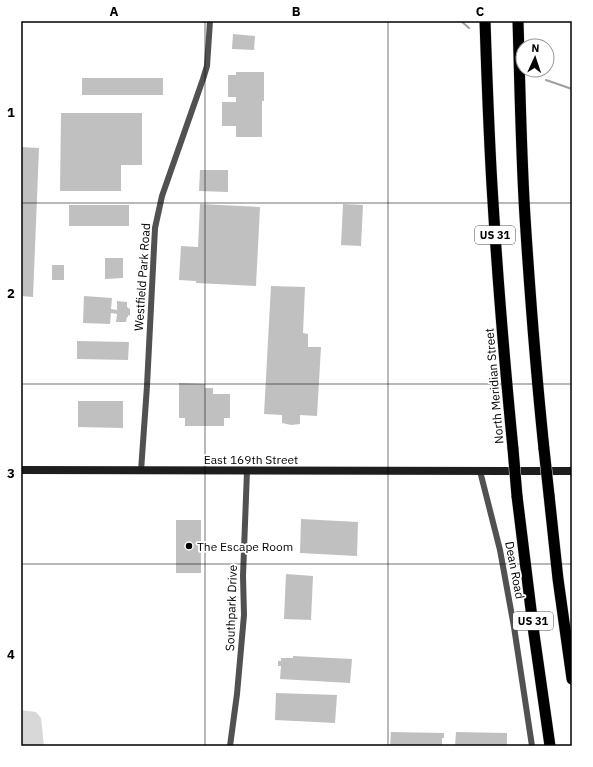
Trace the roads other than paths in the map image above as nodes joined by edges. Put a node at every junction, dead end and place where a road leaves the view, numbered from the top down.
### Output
1 (210, 21) edge
2 (486, 21) edge
3 (518, 21) edge
4 (21, 470) edge
5 (141, 470) junction
6 (247, 471) junction
7 (480, 471) junction
8 (572, 471) edge
9 (572, 679) edge
10 (230, 746) edge
11 (532, 746) edge
12 (550, 746) edge

1 - 5 street, Westfield Park Road
2 - 12 highway, North Meridian Street / US 31, bridge
3 - 9 highway, US 31, bridge
4 - 5 street, East 169th Street
5 - 6 street, East 169th Street
6 - 7 street, East 169th Street
6 - 10 street, Southpark Drive
7 - 8 street, East 169th Street
7 - 11 street, Dean Road

